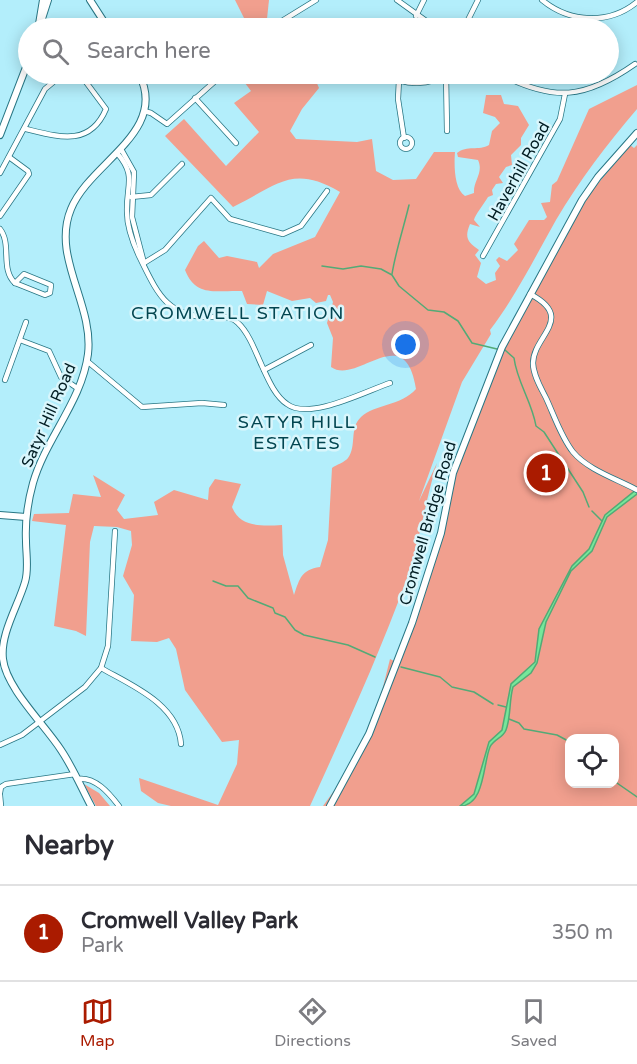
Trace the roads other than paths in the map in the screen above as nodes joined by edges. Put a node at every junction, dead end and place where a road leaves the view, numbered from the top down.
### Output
1 (43, 0) edge
2 (48, 0) edge
3 (90, 0) edge
4 (316, 0) edge
5 (397, 0) edge
6 (424, 0) edge
7 (477, 0) edge
8 (542, 0) edge
9 (637, 2) edge
10 (416, 16) junction
11 (40, 18) edge
12 (42, 18) edge
13 (102, 18) edge
14 (288, 18) edge
15 (419, 18) edge
16 (469, 18) edge
17 (582, 18) edge
18 (594, 18) edge
19 (634, 64) dead end
20 (619, 73) edge
21 (20, 84) edge
22 (51, 84) edge
23 (87, 84) edge
24 (143, 84) edge
25 (211, 84) edge
26 (399, 84) edge
27 (446, 84) edge
28 (521, 84) edge
29 (601, 84) edge
30 (565, 94) junction
31 (195, 98) junction
32 (144, 111) junction
33 (26, 129) junction
34 (447, 131) dead end
35 (637, 133) edge
36 (0, 135) edge
37 (404, 138) dead end
38 (236, 143) dead end
39 (119, 151) junction
40 (9, 158) junction
41 (182, 164) dead end
42 (0, 173) edge
43 (327, 191) dead end
44 (131, 197) junction
45 (0, 216) edge
46 (0, 229) edge
47 (483, 256) dead end
48 (144, 263) junction
49 (15, 284) junction
50 (530, 294) junction
51 (26, 322) dead end
52 (20, 340) junction
53 (311, 345) dead end
54 (87, 361) junction
55 (264, 370) junction
56 (5, 380) dead end
57 (390, 382) dead end
58 (77, 388) junction
59 (224, 405) dead end
60 (634, 488) edge
61 (0, 515) edge
62 (27, 518) junction
63 (115, 531) dead end
64 (1, 657) edge
65 (101, 668) junction
66 (40, 721) junction
67 (181, 744) dead end
68 (0, 745) edge
69 (76, 776) junction
70 (0, 794) edge
71 (1, 806) edge
72 (91, 806) edge
73 (119, 806) edge
74 (330, 806) edge

1 - 11 street
2 - 12 street
3 - 13 street
4 - 14 street
5 - 10 street
6 - 10 street
7 - 16 street
8 - 17 street
9 - 18 street
10 - 15 street
19 - 20 street
21 - 36 street
22 - 33 street
23 - 33 street
24 - 32 street, Satyr Hill Road
25 - 31 street
26 - 37 street
27 - 34 street
28 - 30 street
29 - 30 street
30 - 47 street, Haverhill Road
31 - 32 street
31 - 38 street
32 - 39 street, Satyr Hill Road
33 - 40 street
35 - 50 street, Cromwell Bridge Road
39 - 44 street
39 - 54 street, Satyr Hill Road
40 - 42 street
40 - 45 street
41 - 44 street
43 - 48 street
44 - 48 street
46 - 49 street
48 - 55 street
49 - 49 street
50 - 60 street
50 - 74 street, Cromwell Bridge Road
51 - 52 street
52 - 56 street
52 - 58 street
53 - 55 street
54 - 58 street, Satyr Hill Road
54 - 59 street
55 - 57 street
58 - 62 street, Satyr Hill Road
61 - 62 street
62 - 64 street, Satyr Hill Road
63 - 65 street
64 - 66 street, Satyr Hill Road
65 - 66 street
65 - 67 street
66 - 68 street
66 - 69 street, Satyr Hill Road
69 - 70 street
69 - 72 street, Satyr Hill Road
69 - 73 street
70 - 71 street

